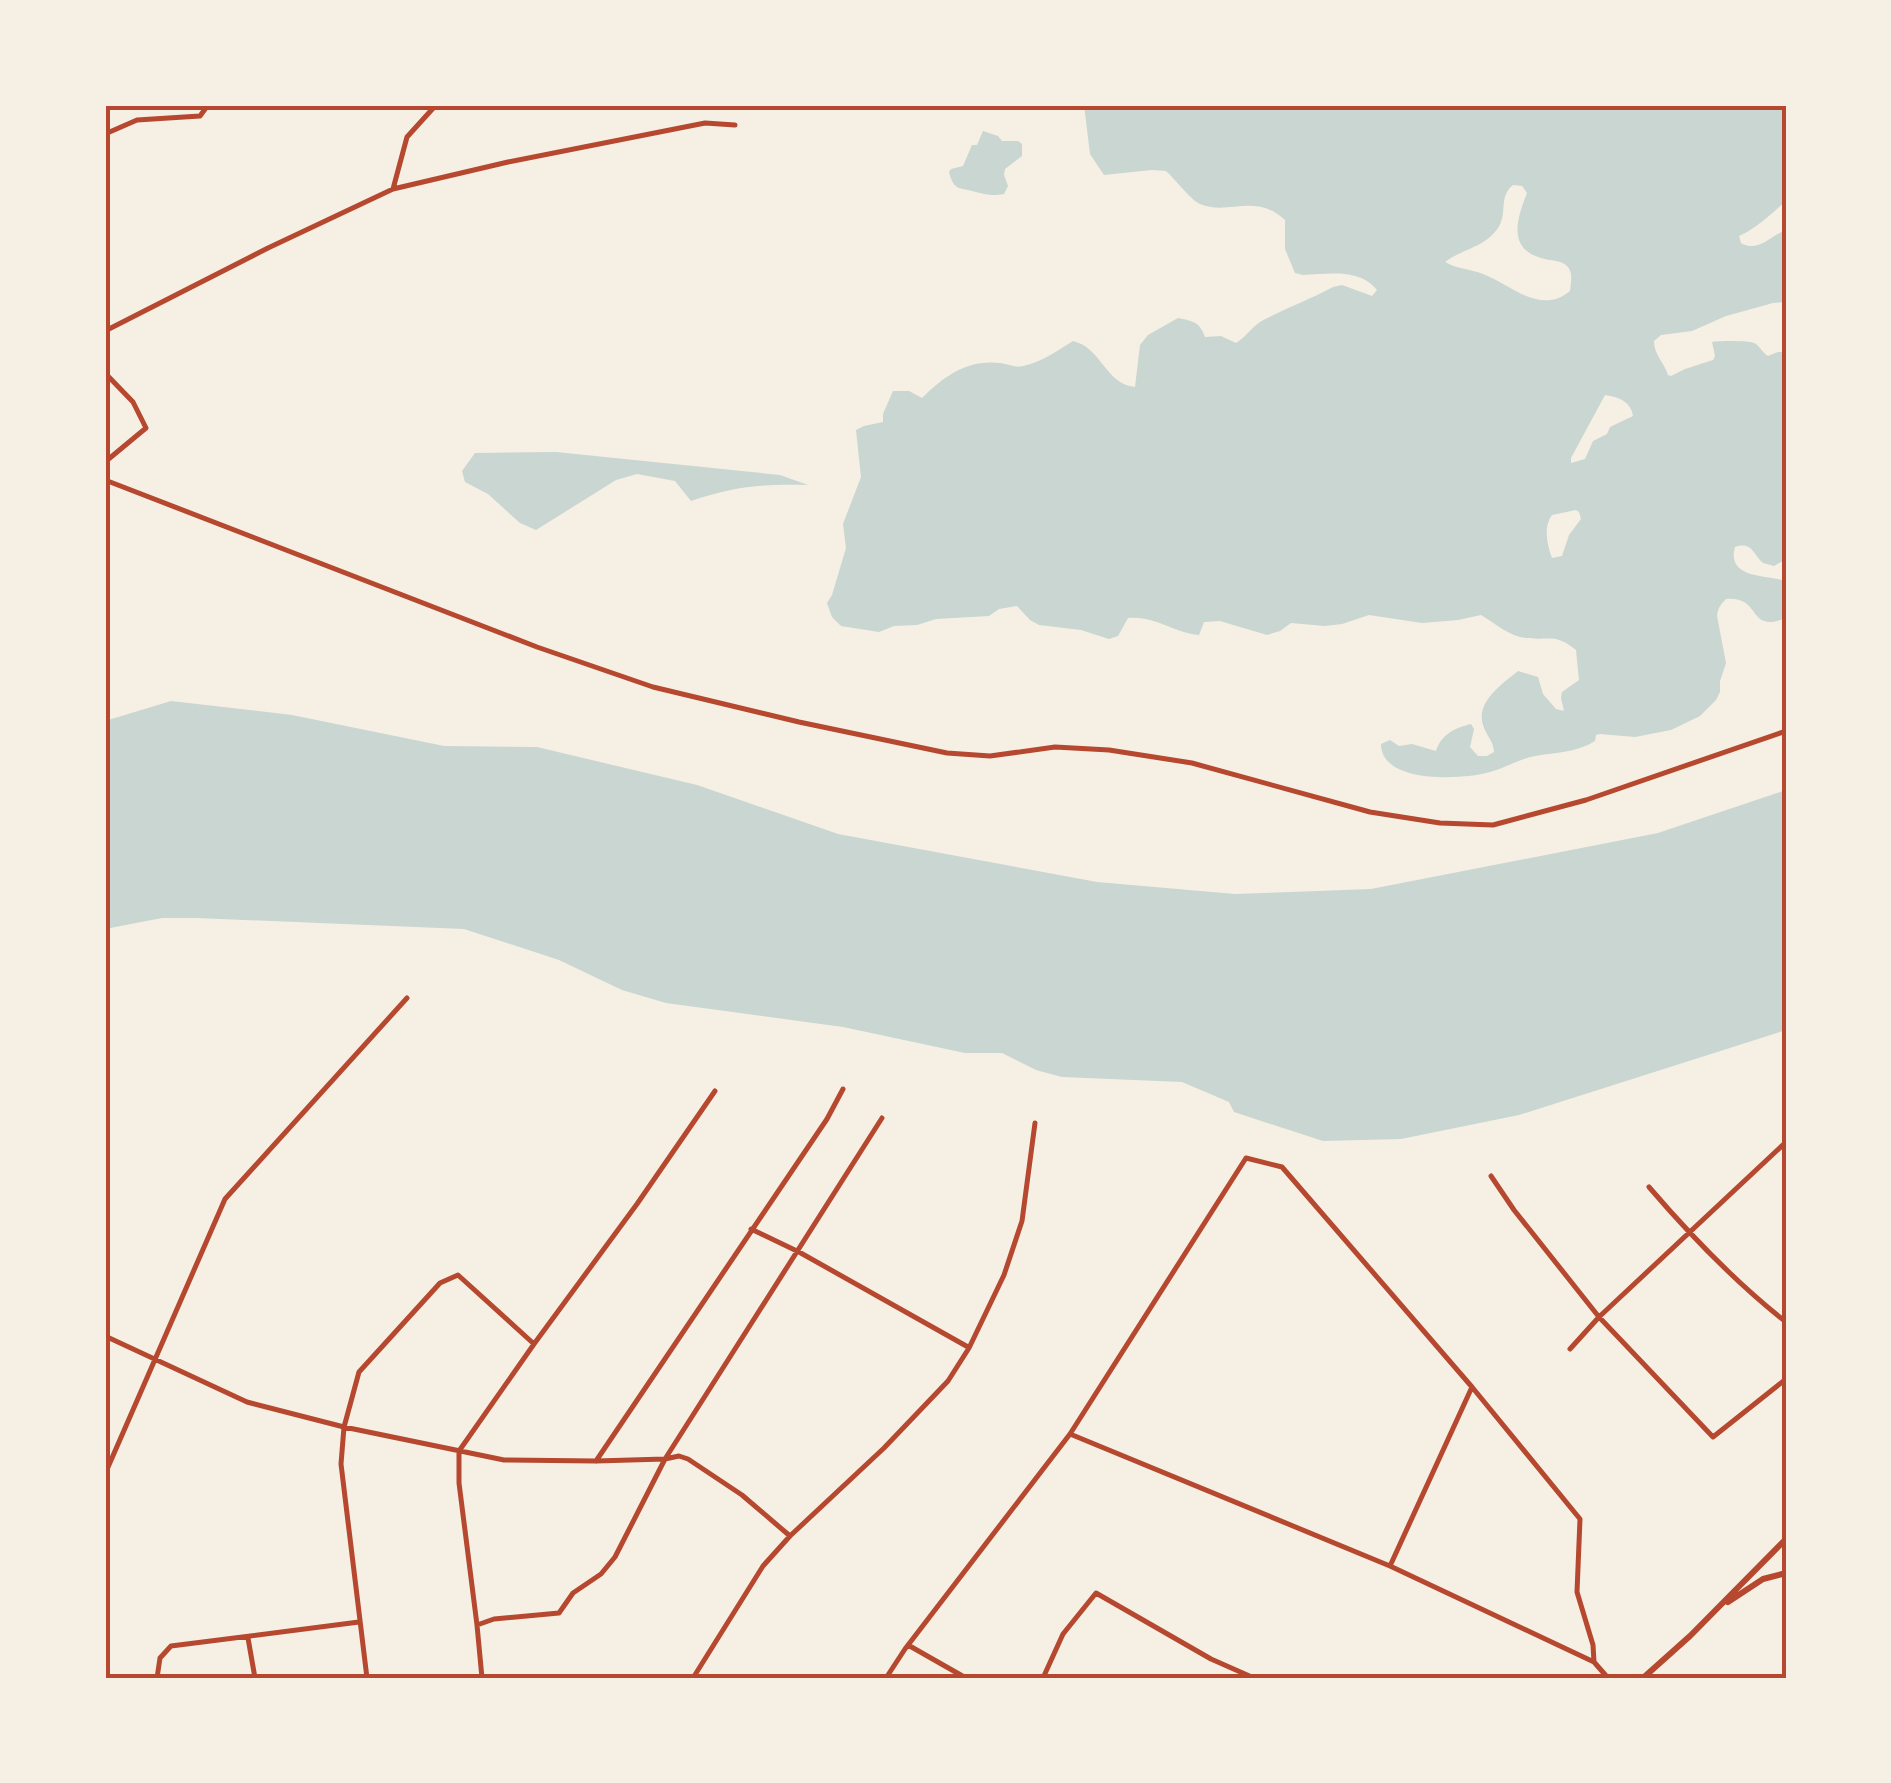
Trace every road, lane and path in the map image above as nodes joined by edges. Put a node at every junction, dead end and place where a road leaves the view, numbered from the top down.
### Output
1 (208, 105) edge
2 (436, 105) edge
3 (735, 124) dead end
4 (105, 134) edge
5 (394, 189) junction
6 (105, 331) edge
7 (105, 373) edge
8 (105, 462) edge
9 (105, 480) edge
10 (1786, 730) edge
11 (407, 998) dead end
12 (843, 1089) dead end
13 (715, 1091) dead end
14 (882, 1118) dead end
15 (1035, 1122) dead end
16 (1786, 1142) edge
17 (1491, 1176) dead end
18 (1649, 1186) dead end
19 (751, 1229) junction
20 (1689, 1233) junction
21 (799, 1252) junction
22 (1598, 1317) junction
23 (1786, 1322) edge
24 (105, 1336) edge
25 (534, 1344) junction
26 (969, 1348) junction
27 (1570, 1349) dead end
28 (155, 1359) junction
29 (1786, 1380) edge
30 (1472, 1387) junction
31 (344, 1428) junction
32 (1070, 1434) junction
33 (459, 1451) junction
34 (665, 1459) junction
35 (596, 1461) junction
36 (105, 1474) edge
37 (790, 1536) junction
38 (1786, 1539) edge
39 (1390, 1566) junction
40 (1786, 1573) edge
41 (1715, 1612) junction
42 (359, 1622) junction
43 (477, 1625) junction
44 (248, 1638) junction
45 (908, 1644) junction
46 (1594, 1662) junction
47 (158, 1678) edge
48 (255, 1678) edge
49 (367, 1678) edge
50 (482, 1678) edge
51 (693, 1678) edge
52 (886, 1678) edge
53 (966, 1678) edge
54 (1043, 1678) edge
55 (1254, 1678) edge
56 (1608, 1678) edge
57 (1643, 1678) edge

1 - 4 street
2 - 5 street
3 - 5 street
5 - 6 street
7 - 8 street
9 - 10 street
11 - 28 street
12 - 19 street
13 - 25 street
14 - 21 street
15 - 26 street
16 - 20 street
17 - 22 street
18 - 20 street
19 - 21 street
19 - 35 street
20 - 22 street
20 - 23 street
21 - 26 street
21 - 34 street
22 - 27 street
22 - 29 street
24 - 28 street
25 - 31 street
25 - 33 street
26 - 37 street
28 - 31 street
28 - 36 street
30 - 32 street
30 - 39 street
30 - 46 street
31 - 33 street
31 - 42 street
32 - 39 street
32 - 45 street
33 - 35 street
33 - 43 street
34 - 35 street
34 - 37 street
34 - 43 street
37 - 51 street
38 - 41 street
39 - 46 street
40 - 41 street
41 - 57 street
42 - 44 street
42 - 49 street
43 - 50 street
44 - 47 street
44 - 48 street
45 - 52 street
45 - 53 street
46 - 56 street
54 - 55 street

